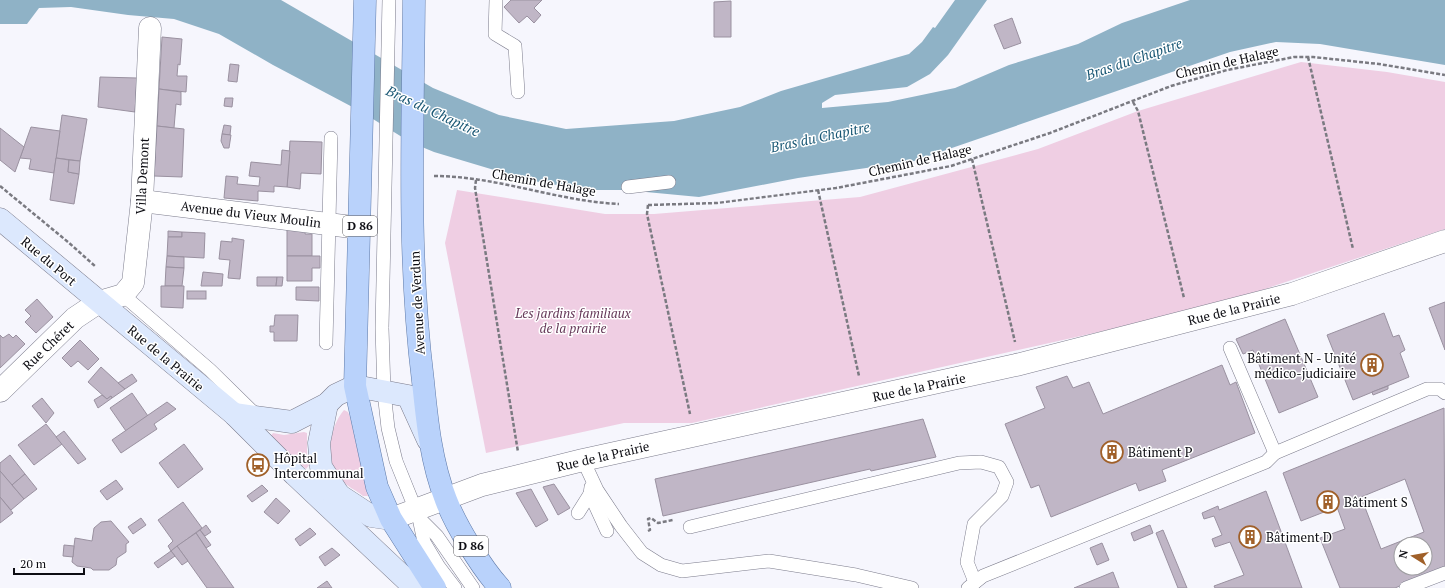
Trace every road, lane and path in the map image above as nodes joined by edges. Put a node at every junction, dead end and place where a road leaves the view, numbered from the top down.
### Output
1 (365, 0) edge
2 (389, 0) edge
3 (414, 0) edge
4 (496, 0) edge
5 (150, 28) dead end
6 (1308, 57) junction
7 (1445, 75) edge
8 (518, 92) dead end
9 (1134, 102) junction
10 (331, 138) dead end
11 (972, 159) junction
12 (433, 176) dead end
13 (476, 180) junction
14 (669, 182) dead end
15 (0, 186) edge
16 (628, 187) dead end
17 (818, 190) junction
18 (142, 201) junction
19 (621, 204) dead end
20 (644, 205) dead end
21 (648, 205) junction
22 (0, 219) edge
23 (329, 224) junction
24 (360, 228) junction
25 (1445, 241) edge
26 (68, 242) dead end
27 (1354, 252) dead end
28 (123, 296) junction
29 (99, 302) junction
30 (1186, 304) dead end
31 (326, 343) dead end
32 (1230, 348) dead end
33 (1017, 350) dead end
34 (859, 378) dead end
35 (355, 386) junction
36 (0, 391) edge
37 (384, 392) junction
38 (1445, 393) edge
39 (327, 404) junction
40 (234, 414) junction
41 (690, 416) dead end
42 (258, 418) junction
43 (430, 443) junction
44 (518, 452) dead end
45 (1275, 453) junction
46 (583, 460) junction
47 (295, 475) junction
48 (592, 480) junction
49 (590, 494) junction
50 (339, 495) junction
51 (446, 500) junction
52 (578, 513) dead end
53 (417, 515) junction
54 (391, 519) junction
55 (658, 523) dead end
56 (649, 524) dead end
57 (690, 527) dead end
58 (607, 531) dead end
59 (1445, 573) edge
60 (972, 585) edge
61 (415, 588) edge
62 (435, 588) edge
63 (455, 588) edge
64 (473, 588) edge
65 (500, 588) edge
66 (912, 588) edge
67 (1406, 588) edge

1 - 24 main road, D 86
2 - 37 lane
3 - 43 main road, Avenue de Verdun / D 86
4 - 8 lane
5 - 18 street, Villa Demont
6 - 7 path, Chemin de Halage
6 - 9 path, Chemin de Halage
6 - 27 path
9 - 11 path, Chemin de Halage
9 - 30 path
10 - 23 lane
11 - 17 path, Chemin de Halage
11 - 33 path
12 - 13 path, Chemin de Halage
13 - 19 path, Chemin de Halage
13 - 44 path
14 - 16 lane
15 - 26 path
17 - 21 path, Chemin de Halage
17 - 34 path
18 - 23 street, Avenue du Vieux Moulin
18 - 28 street, Villa Demont
20 - 21 path, Chemin de Halage
21 - 41 path
22 - 29 street, Rue du Port
23 - 24 street, Avenue du Vieux Moulin
23 - 31 lane
24 - 35 main road, D 86
25 - 46 street, Rue de la Prairie
28 - 29 street
28 - 42 lane
29 - 36 street, Rue Chéret
29 - 40 street, Rue de la Prairie
32 - 45 lane
35 - 37 street
35 - 39 street
35 - 54 main road, D 86
37 - 43 street
37 - 53 lane
38 - 45 lane
39 - 42 street
39 - 50 street
40 - 42 street
40 - 47 street
43 - 51 main road, Avenue de Verdun / D 86
45 - 60 lane
46 - 48 lane
46 - 51 street, Rue de la Prairie
47 - 50 street
47 - 61 street
48 - 49 lane
48 - 66 lane
49 - 52 lane
49 - 58 lane
50 - 54 street
51 - 53 street, Rue de la Prairie
51 - 65 main road, Avenue de Verdun / D 86
53 - 54 street, Rue de la Prairie
53 - 63 lane
53 - 64 lane
54 - 62 main road, D 86
55 - 56 path
57 - 60 lane
59 - 67 lane

